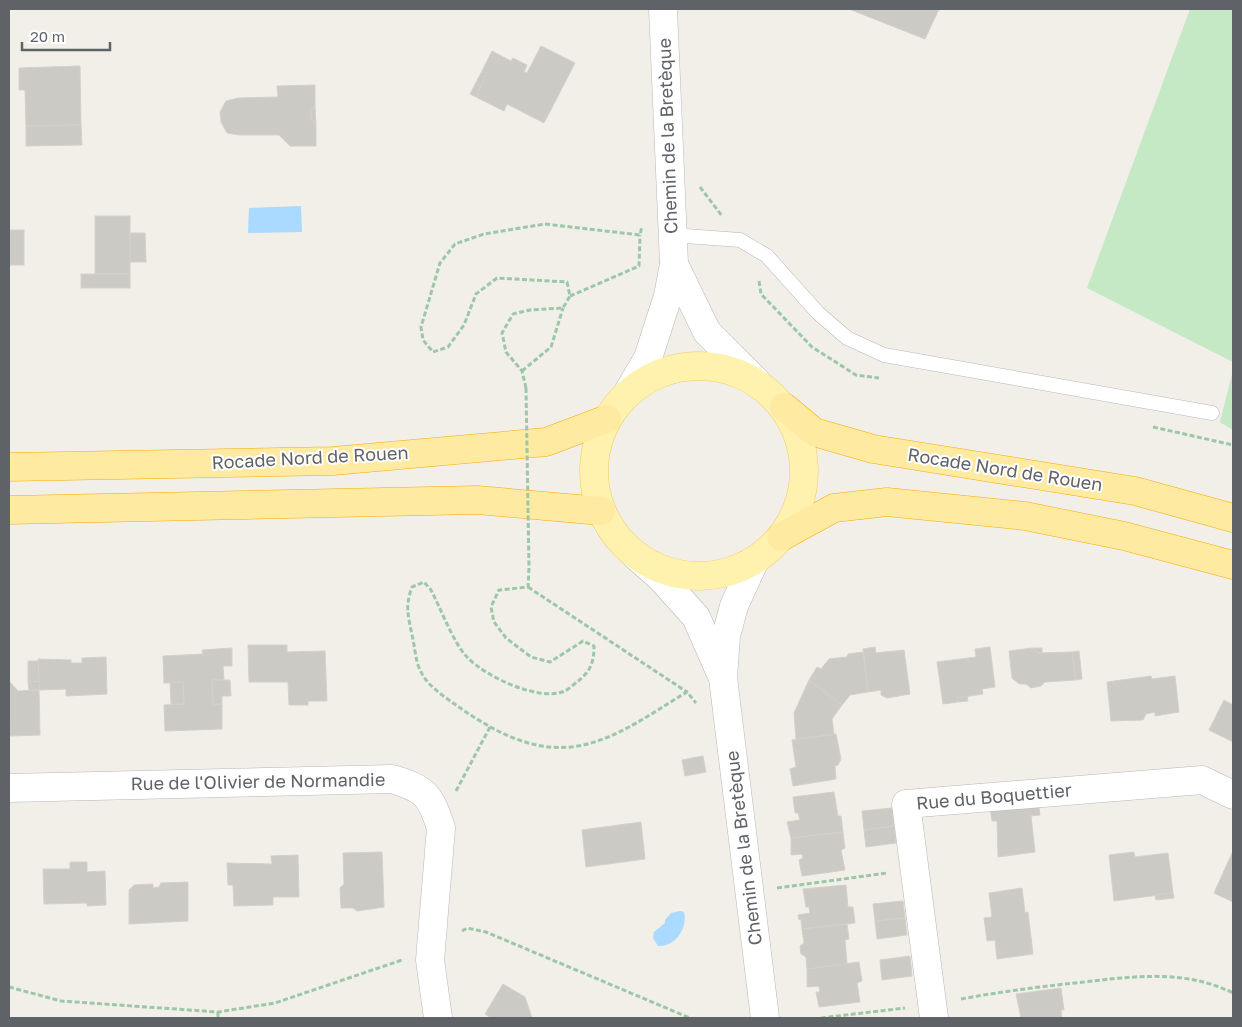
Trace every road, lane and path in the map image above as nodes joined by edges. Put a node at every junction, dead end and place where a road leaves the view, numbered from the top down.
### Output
1 (663, 9) edge
2 (642, 225) dead end
3 (640, 235) junction
4 (672, 235) junction
5 (674, 264) junction
6 (570, 296) junction
7 (562, 308) junction
8 (522, 371) junction
9 (756, 381) junction
10 (628, 392) junction
11 (784, 407) junction
12 (1212, 413) dead end
13 (607, 419) junction
14 (1225, 442) dead end
15 (1233, 445) edge
16 (9, 467) edge
17 (9, 510) edge
18 (601, 511) junction
19 (1233, 518) edge
20 (781, 538) junction
21 (636, 556) junction
22 (754, 562) junction
23 (1233, 565) edge
24 (528, 588) junction
25 (723, 678) junction
26 (686, 692) junction
27 (698, 706) dead end
28 (490, 727) junction
29 (9, 788) edge
30 (1233, 795) edge
31 (437, 816) junction
32 (915, 869) junction
33 (774, 878) dead end
34 (431, 949) junction
35 (9, 986) edge
36 (1233, 993) edge
37 (933, 1011) edge
38 (218, 1012) junction
39 (218, 1018) edge
40 (438, 1018) edge
41 (690, 1018) edge
42 (765, 1018) edge
43 (821, 1018) edge

1 - 4 street, Chemin de la Bretèque
2 - 3 path
3 - 6 path
3 - 6 path
4 - 5 street, Chemin de la Bretèque
4 - 12 lane
5 - 9 street, Chemin de la Bretèque
5 - 10 street, Chemin de la Bretèque
6 - 7 path
7 - 8 path
7 - 8 path
8 - 24 path, bridge
9 - 10 main road
9 - 11 main road
10 - 13 main road
11 - 19 highway, Rocade Nord de Rouen
11 - 20 main road
13 - 16 highway, Rocade Nord de Rouen
13 - 18 main road
14 - 15 path
17 - 18 highway
18 - 21 main road
20 - 22 main road
20 - 23 highway
21 - 22 main road
21 - 25 street, Chemin de la Bretèque
22 - 25 street, Chemin de la Bretèque
24 - 26 path
24 - 28 path
25 - 42 street, Chemin de la Bretèque
26 - 27 path
26 - 28 path
28 - 31 path
29 - 31 street, Rue de l'Olivier de Normandie
30 - 32 street, Rue du Boquettier
31 - 34 street, Rue de l'Olivier de Normandie
32 - 33 path
32 - 37 street, Rue du Boquettier
34 - 38 path
34 - 40 street, Rue de l'Olivier de Normandie
34 - 41 path
35 - 38 path
36 - 37 path
37 - 43 path
38 - 39 path

